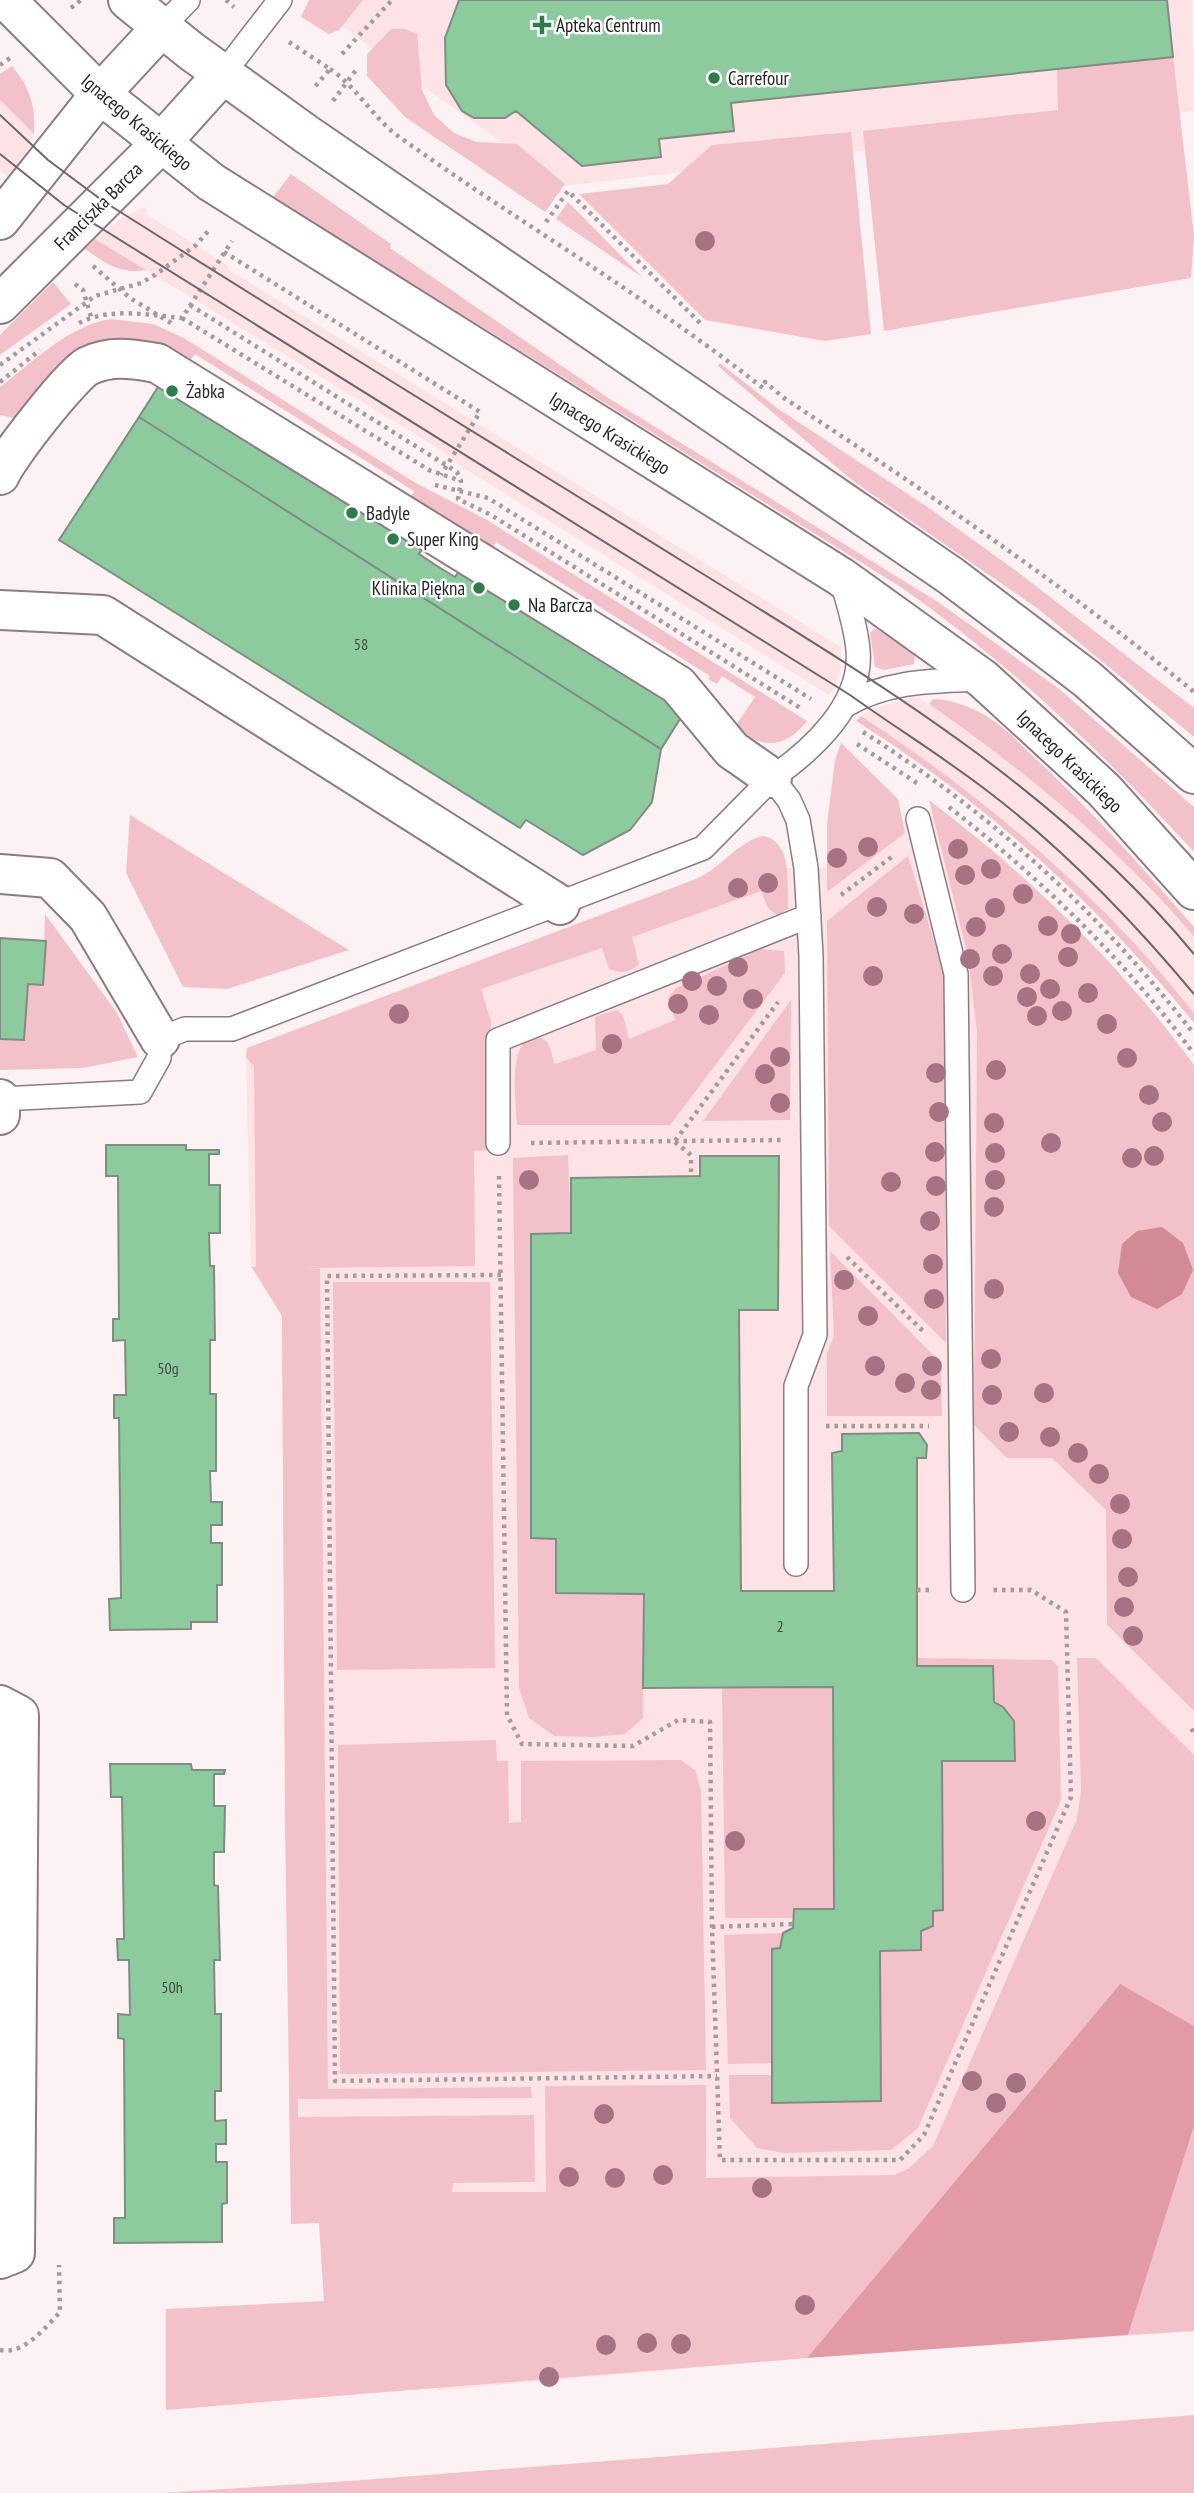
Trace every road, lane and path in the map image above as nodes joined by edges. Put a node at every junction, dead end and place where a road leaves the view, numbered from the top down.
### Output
1 (6, 0) edge
2 (81, 0) edge
3 (128, 0) edge
4 (188, 0) edge
5 (280, 0) edge
6 (392, 0) edge
7 (70, 9) dead end
8 (161, 28) junction
9 (300, 49) dead end
10 (342, 54) dead end
11 (6, 61) dead end
12 (0, 65) edge
13 (330, 69) junction
14 (356, 70) dead end
15 (223, 74) junction
16 (347, 82) junction
17 (316, 86) dead end
18 (100, 94) junction
19 (333, 101) dead end
20 (160, 144) junction
21 (217, 219) dead end
22 (0, 220) edge
23 (546, 222) dead end
24 (237, 234) dead end
25 (224, 252) junction
26 (89, 263) dead end
27 (72, 282) dead end
28 (118, 289) junction
29 (86, 301) junction
30 (0, 304) edge
31 (190, 305) junction
32 (160, 316) junction
33 (91, 317) junction
34 (182, 318) junction
35 (701, 324) dead end
36 (72, 327) dead end
37 (178, 327) dead end
38 (42, 349) dead end
39 (0, 365) edge
40 (0, 382) edge
41 (447, 466) junction
42 (0, 475) edge
43 (441, 475) junction
44 (461, 481) junction
45 (433, 484) dead end
46 (460, 490) junction
47 (841, 577) junction
48 (0, 610) edge
49 (984, 679) junction
50 (1194, 692) edge
51 (820, 705) dead end
52 (811, 715) dead end
53 (848, 716) junction
54 (855, 743) dead end
55 (1194, 774) edge
56 (772, 778) junction
57 (931, 793) dead end
58 (941, 800) dead end
59 (918, 819) dead end
60 (0, 874) edge
61 (1194, 890) edge
62 (560, 905) junction
63 (809, 916) junction
64 (811, 956) junction
65 (1194, 1034) edge
66 (160, 1039) junction
67 (1194, 1054) edge
68 (0, 1104) edge
69 (813, 1139) junction
70 (674, 1141) junction
71 (498, 1143) junction
72 (691, 1176) dead end
73 (814, 1225) junction
74 (500, 1275) junction
75 (961, 1367) junction
76 (962, 1425) junction
77 (796, 1427) junction
78 (796, 1564) dead end
79 (963, 1590) dead end
80 (1066, 1612) dead end
81 (0, 1705) edge
82 (793, 1924) dead end
83 (712, 1927) junction
84 (717, 2076) junction
85 (0, 2259) edge
86 (59, 2266) dead end
87 (0, 2350) edge

1 - 18 street, Ignacego Krasickiego
2 - 7 path
3 - 8 street
4 - 8 lane
5 - 15 lane
6 - 10 path
8 - 15 street
8 - 18 street
9 - 13 path
11 - 12 path
13 - 16 path
13 - 17 path
14 - 16 path
15 - 20 street, Franciszka Barcza
15 - 55 street
16 - 19 path
16 - 50 path
18 - 20 street, Ignacego Krasickiego
18 - 22 street
20 - 30 street, Franciszka Barcza
20 - 47 street, Ignacego Krasickiego
21 - 28 path
23 - 35 path
24 - 25 path
25 - 31 path
25 - 41 path
26 - 28 path
27 - 29 path
28 - 29 path
28 - 32 path
29 - 33 path
29 - 39 path
31 - 34 path
31 - 41 path
32 - 33 path
32 - 34 path
32 - 37 path
33 - 36 path
34 - 43 path
38 - 40 path
41 - 43 path
41 - 44 path
42 - 56 street
43 - 44 path
44 - 46 path
45 - 46 path
46 - 51 path
46 - 52 path
47 - 49 street, Ignacego Krasickiego
47 - 53 lane
48 - 62 street
49 - 53 lane
49 - 61 street, Ignacego Krasickiego
53 - 56 lane
53 - 65 path
54 - 57 path
56 - 62 lane
56 - 63 lane
58 - 67 path
59 - 75 lane
60 - 66 street
62 - 66 lane
63 - 64 lane
63 - 71 lane
64 - 69 lane
64 - 70 path
66 - 68 lane
69 - 70 path
69 - 73 lane
70 - 71 path
70 - 72 path
71 - 74 path
73 - 75 path
73 - 77 lane
74 - 83 path
74 - 84 path
75 - 76 lane
76 - 77 path
76 - 79 lane
77 - 78 lane
80 - 84 path
81 - 85 street
82 - 83 path
83 - 84 path
86 - 87 path

